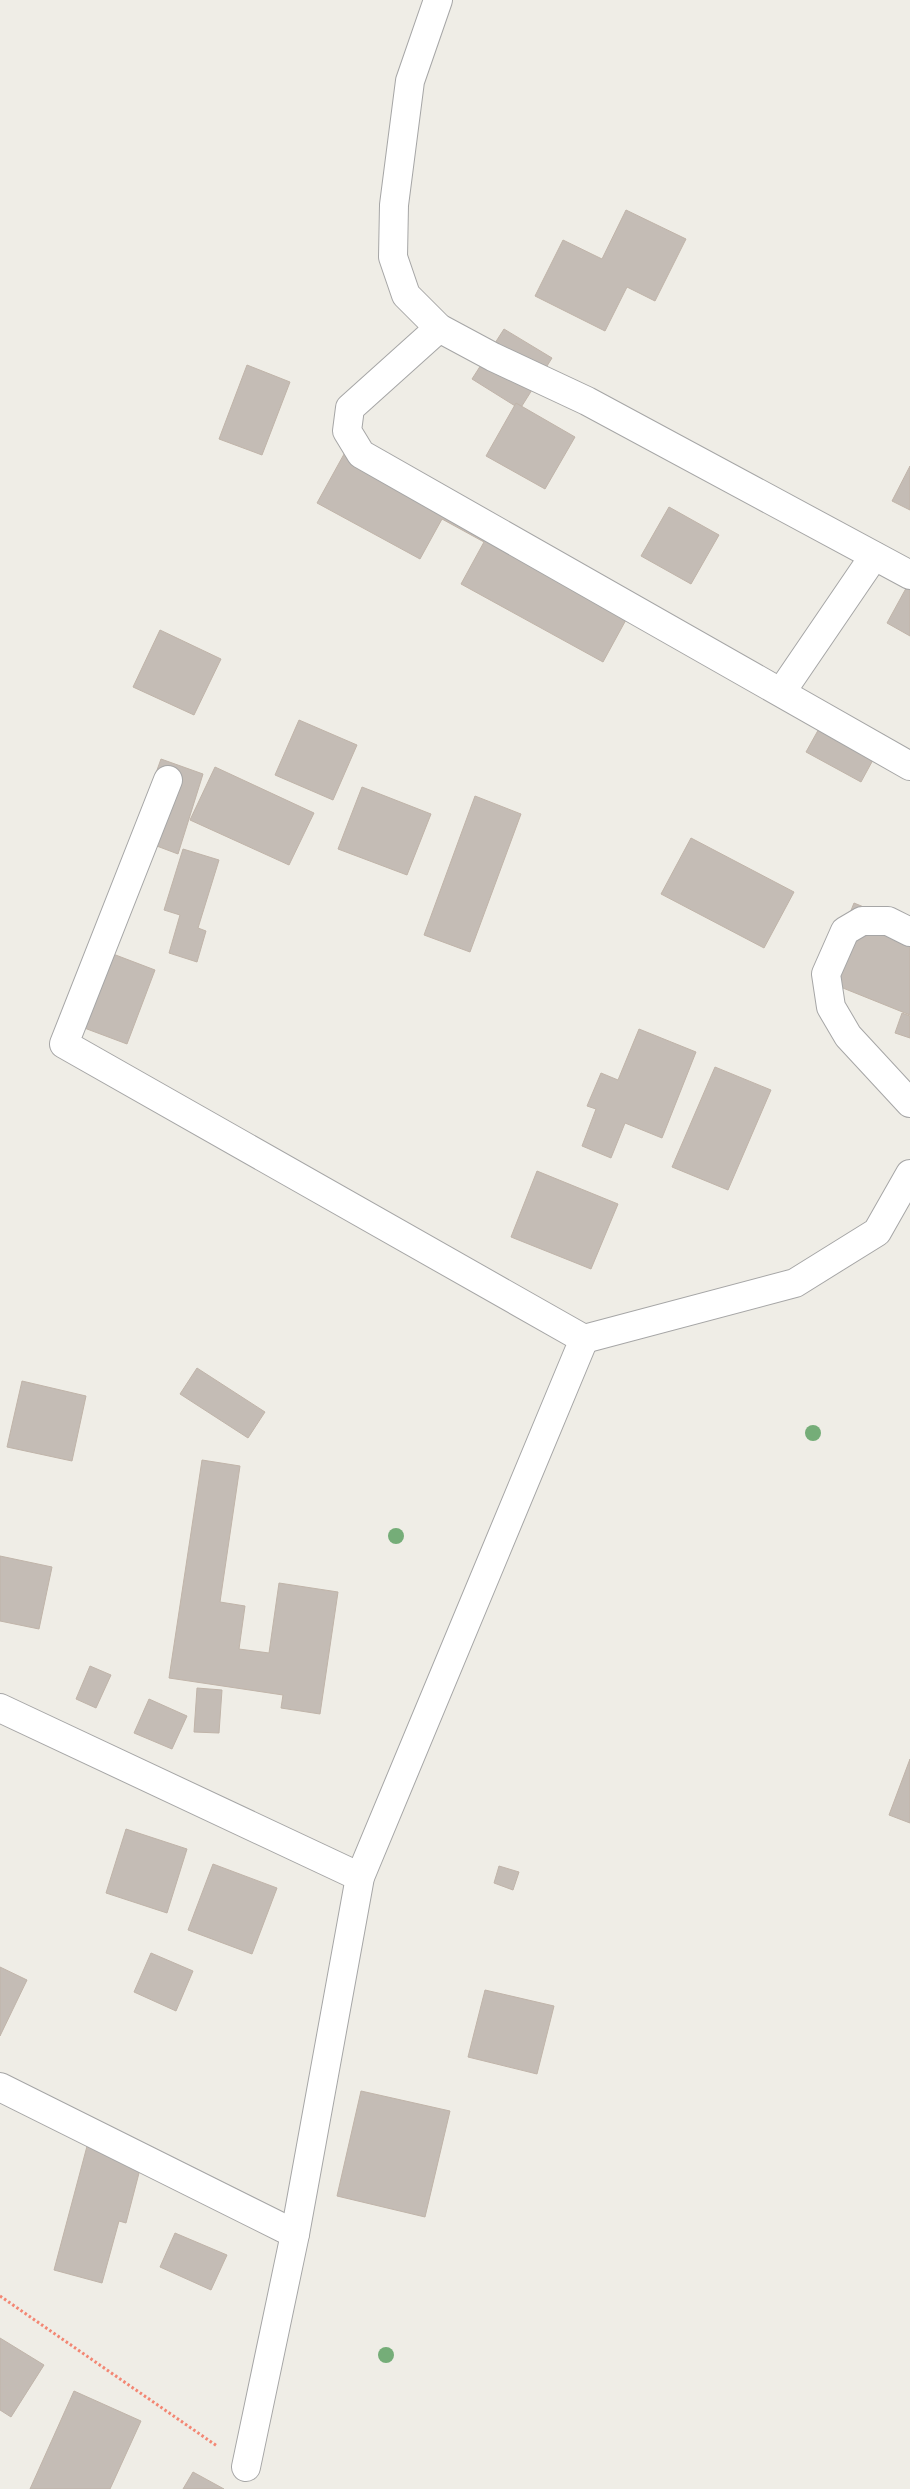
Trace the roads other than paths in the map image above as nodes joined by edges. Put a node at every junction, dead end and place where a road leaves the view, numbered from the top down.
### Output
1 (438, 0) edge
2 (438, 328) junction
3 (874, 556) junction
4 (910, 575) edge
5 (782, 691) junction
6 (910, 766) edge
7 (168, 780) dead end
8 (910, 932) edge
9 (910, 1104) edge
10 (910, 1174) edge
11 (584, 1339) junction
12 (0, 1708) edge
13 (360, 1877) junction
14 (0, 2087) edge
15 (295, 2234) junction
16 (246, 2467) road end

1 - 2 street
2 - 3 street
2 - 5 street
3 - 4 street
3 - 5 street
5 - 6 street
7 - 11 street
8 - 9 street
10 - 11 street
11 - 13 street
12 - 13 street
13 - 15 street
14 - 15 street
15 - 16 street

